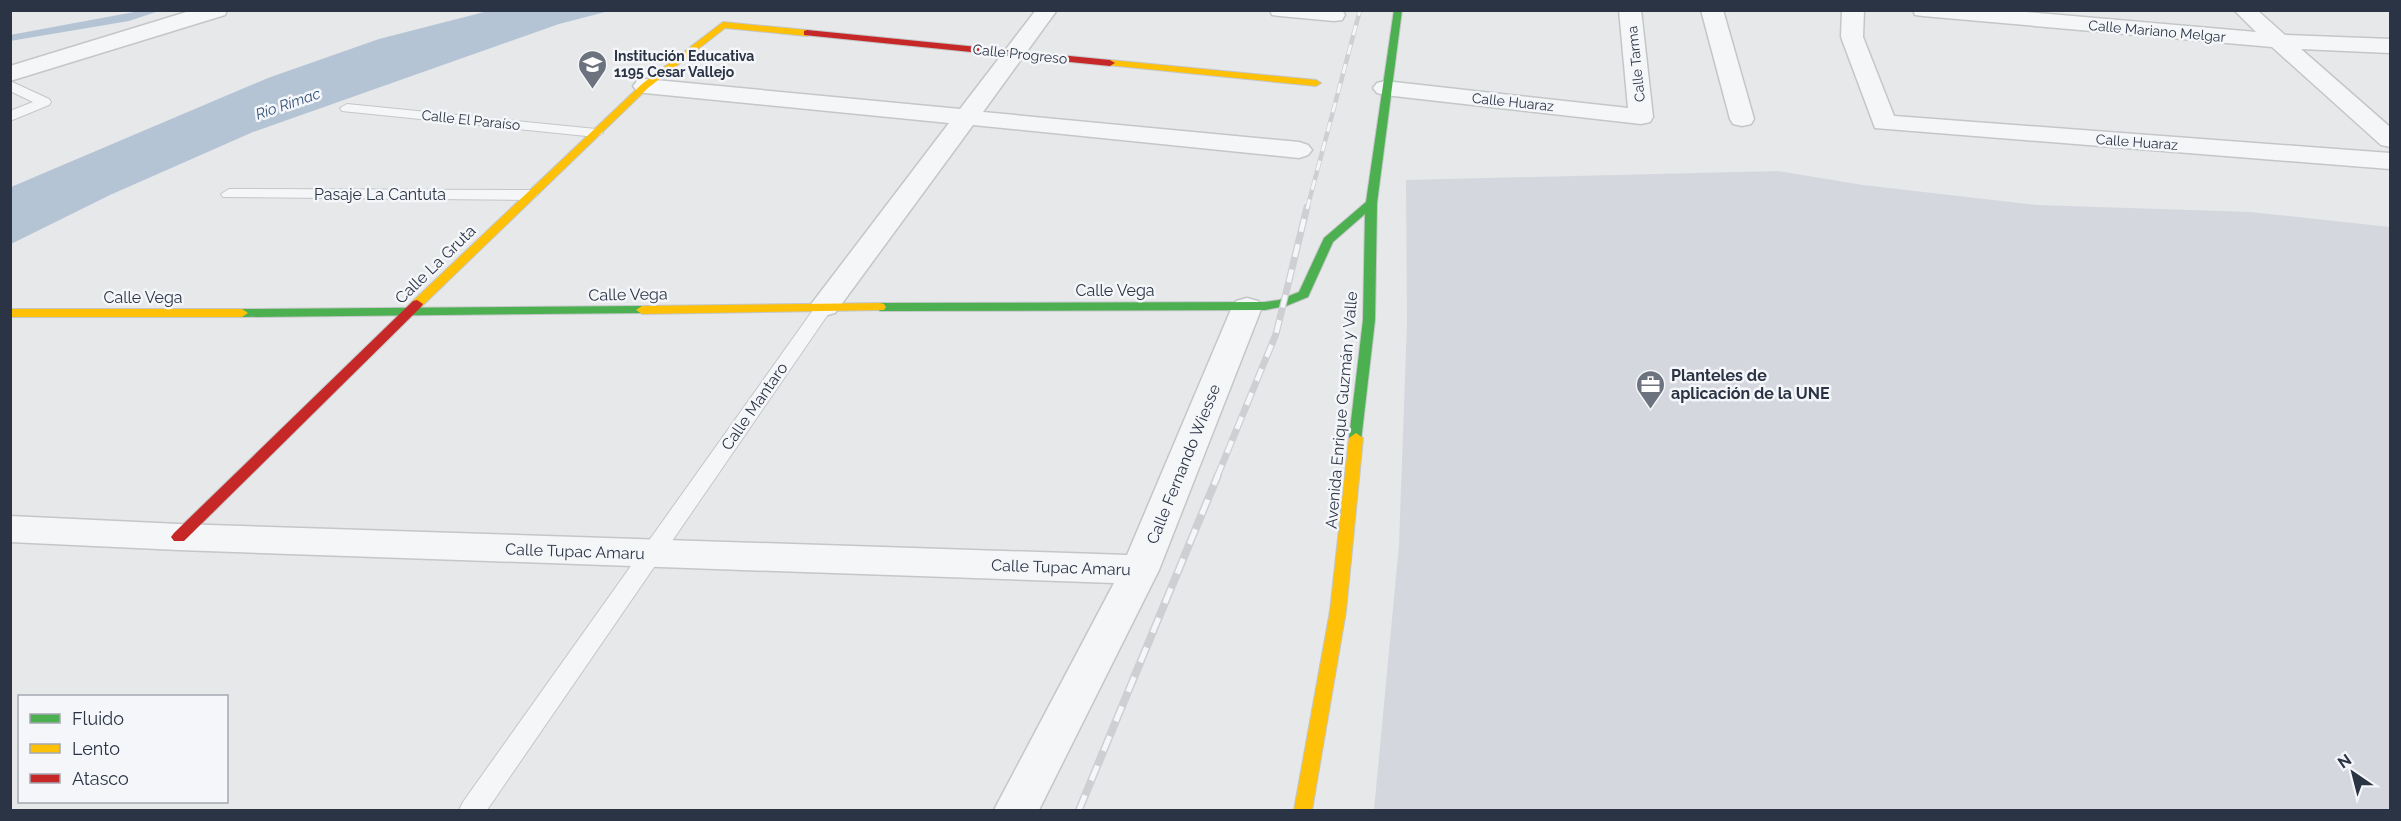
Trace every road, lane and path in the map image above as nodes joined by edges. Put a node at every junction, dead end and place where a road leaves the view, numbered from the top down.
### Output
1 (217, 10) edge
2 (1047, 10) edge
3 (1280, 10) edge
4 (1398, 10) edge
5 (1630, 10) edge
6 (1712, 10) edge
7 (1853, 10) edge
8 (1923, 10) edge
9 (2244, 10) edge
10 (1334, 15) dead end
11 (723, 25) joint
12 (2279, 41) junction
13 (2391, 46) edge
14 (1014, 54) junction
15 (10, 74) edge
16 (1316, 83) dead end
17 (10, 86) edge
18 (645, 86) junction
19 (1385, 88) junction
20 (347, 108) dead end
21 (968, 116) junction
22 (10, 117) edge
23 (1641, 117) joint
24 (1742, 119) dead end
25 (596, 133) junction
26 (2391, 140) edge
27 (1299, 150) dead end
28 (2391, 161) edge
29 (229, 194) dead end
30 (531, 195) junction
31 (1371, 203) junction
32 (824, 307) junction
33 (1247, 307) junction
34 (10, 313) edge
35 (408, 313) junction
36 (10, 529) edge
37 (179, 537) junction
38 (651, 554) junction
39 (1140, 570) junction
40 (472, 810) edge
41 (1016, 810) edge
42 (1303, 810) edge

1 - 15 street
2 - 14 street, Calle Mantaro
3 - 10 street
4 - 19 street, Avenida Enrique Guzmán y Valle
5 - 23 street, Calle Tarma
6 - 24 street
7 - 28 street, Calle Huaraz
8 - 12 street, Calle Mariano Melgar
9 - 12 street
11 - 14 street, Calle Progreso
11 - 18 street, Calle La Gruta
12 - 13 street, Calle Mariano Melgar
12 - 26 street
14 - 16 street, Calle Progreso
14 - 21 street, Calle Mantaro
17 - 22 lane
18 - 21 street
18 - 25 street, Calle La Gruta
19 - 23 street, Calle Huaraz
19 - 31 street, Avenida Enrique Guzmán y Valle
20 - 25 lane, Calle El Paraíso
21 - 27 street
21 - 32 street, Calle Mantaro
25 - 30 street, Calle La Gruta
29 - 30 lane, Pasaje La Cantuta
30 - 35 street, Calle La Gruta
31 - 33 street, Calle Vega
31 - 42 street, Avenida Enrique Guzmán y Valle
32 - 33 street, Calle Vega
32 - 35 street, Calle Vega
32 - 38 lane, Calle Mantaro
33 - 39 street, Calle Fernando Wiesse
34 - 35 street, Calle Vega
35 - 37 street, Calle La Gruta
36 - 37 street, Calle Tupac Amaru
37 - 38 street, Calle Tupac Amaru
38 - 39 street, Calle Tupac Amaru
38 - 40 lane, Calle Mantaro
39 - 41 street, Calle Fernando Wiesse

